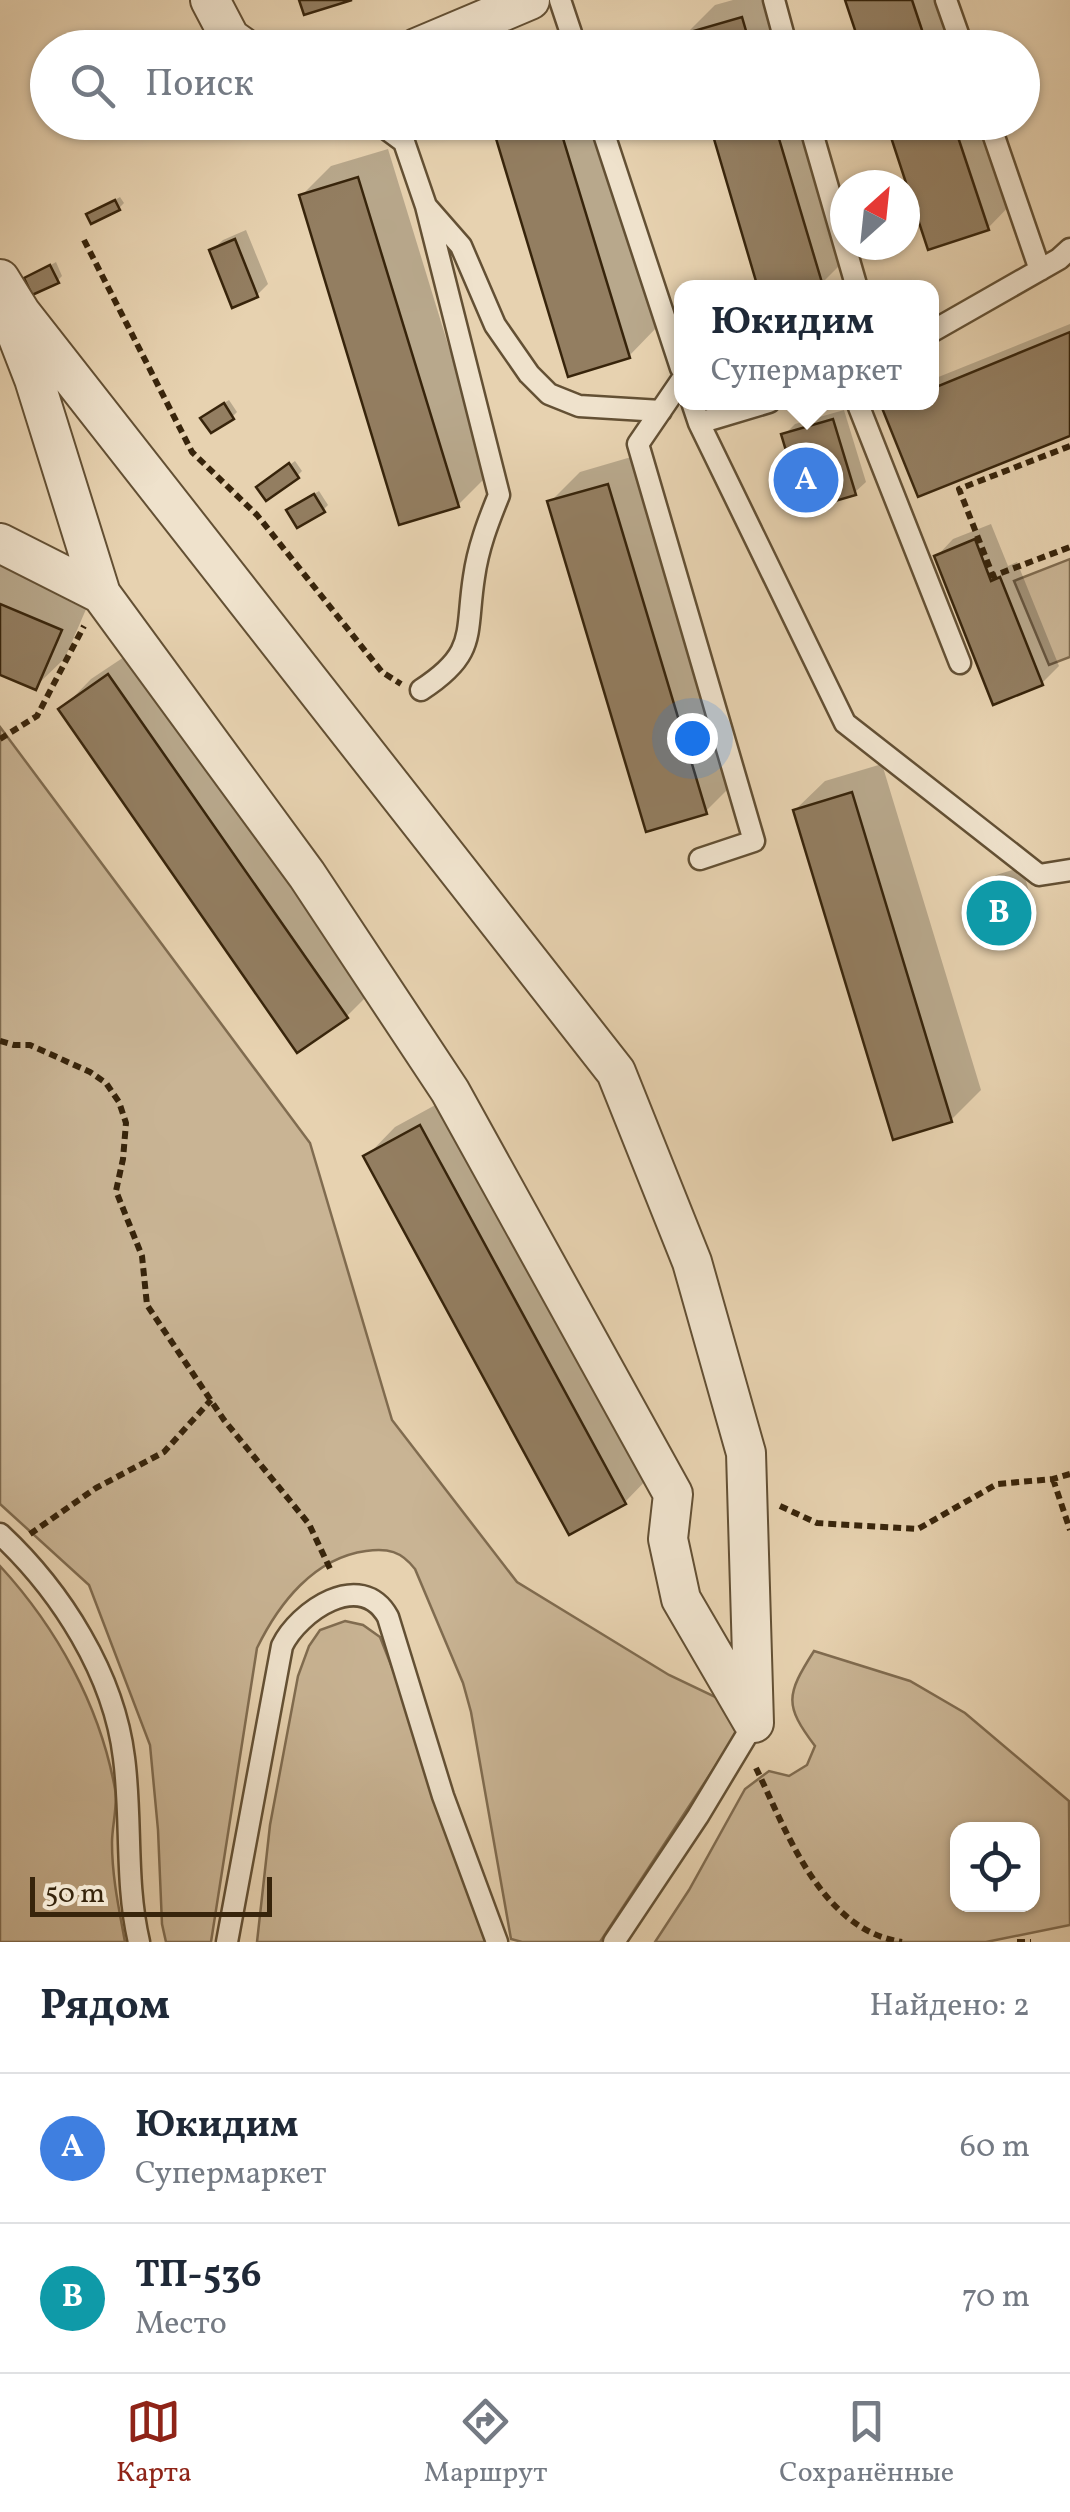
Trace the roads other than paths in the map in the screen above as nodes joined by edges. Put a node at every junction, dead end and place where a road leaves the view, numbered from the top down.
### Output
1 (210, 0) edge
2 (530, 0) edge
3 (560, 0) edge
4 (774, 0) edge
5 (946, 0) edge
6 (226, 30) edge
7 (459, 30) edge
8 (570, 30) edge
9 (782, 30) edge
10 (957, 30) edge
11 (401, 140) edge
12 (606, 140) edge
13 (814, 140) edge
14 (995, 140) edge
15 (426, 206) junction
16 (1070, 249) edge
17 (1040, 270) junction
18 (0, 280) edge
19 (855, 280) edge
20 (0, 294) edge
21 (939, 327) edge
22 (674, 347) edge
23 (674, 392) edge
24 (695, 410) edge
25 (744, 410) edge
26 (860, 410) edge
27 (661, 411) junction
28 (699, 424) junction
29 (0, 544) edge
30 (101, 594) junction
31 (960, 662) dead end
32 (422, 690) road end
33 (700, 859) dead end
34 (1070, 870) edge
35 (6, 1540) edge
36 (754, 1723) junction
37 (139, 1942) edge
38 (227, 1942) edge
39 (497, 1942) edge
40 (614, 1942) edge

1 - 6 street
2 - 7 street
3 - 8 lane
4 - 9 lane
5 - 10 lane
11 - 15 lane
12 - 22 lane
13 - 19 lane
14 - 17 lane
15 - 27 lane
15 - 32 lane
16 - 17 lane
17 - 21 lane
18 - 36 street
20 - 30 street
23 - 27 lane
24 - 28 lane
25 - 28 lane
26 - 31 lane
27 - 33 lane
28 - 34 lane
29 - 30 street
30 - 36 street
35 - 37 lane
36 - 40 lane
38 - 39 lane

